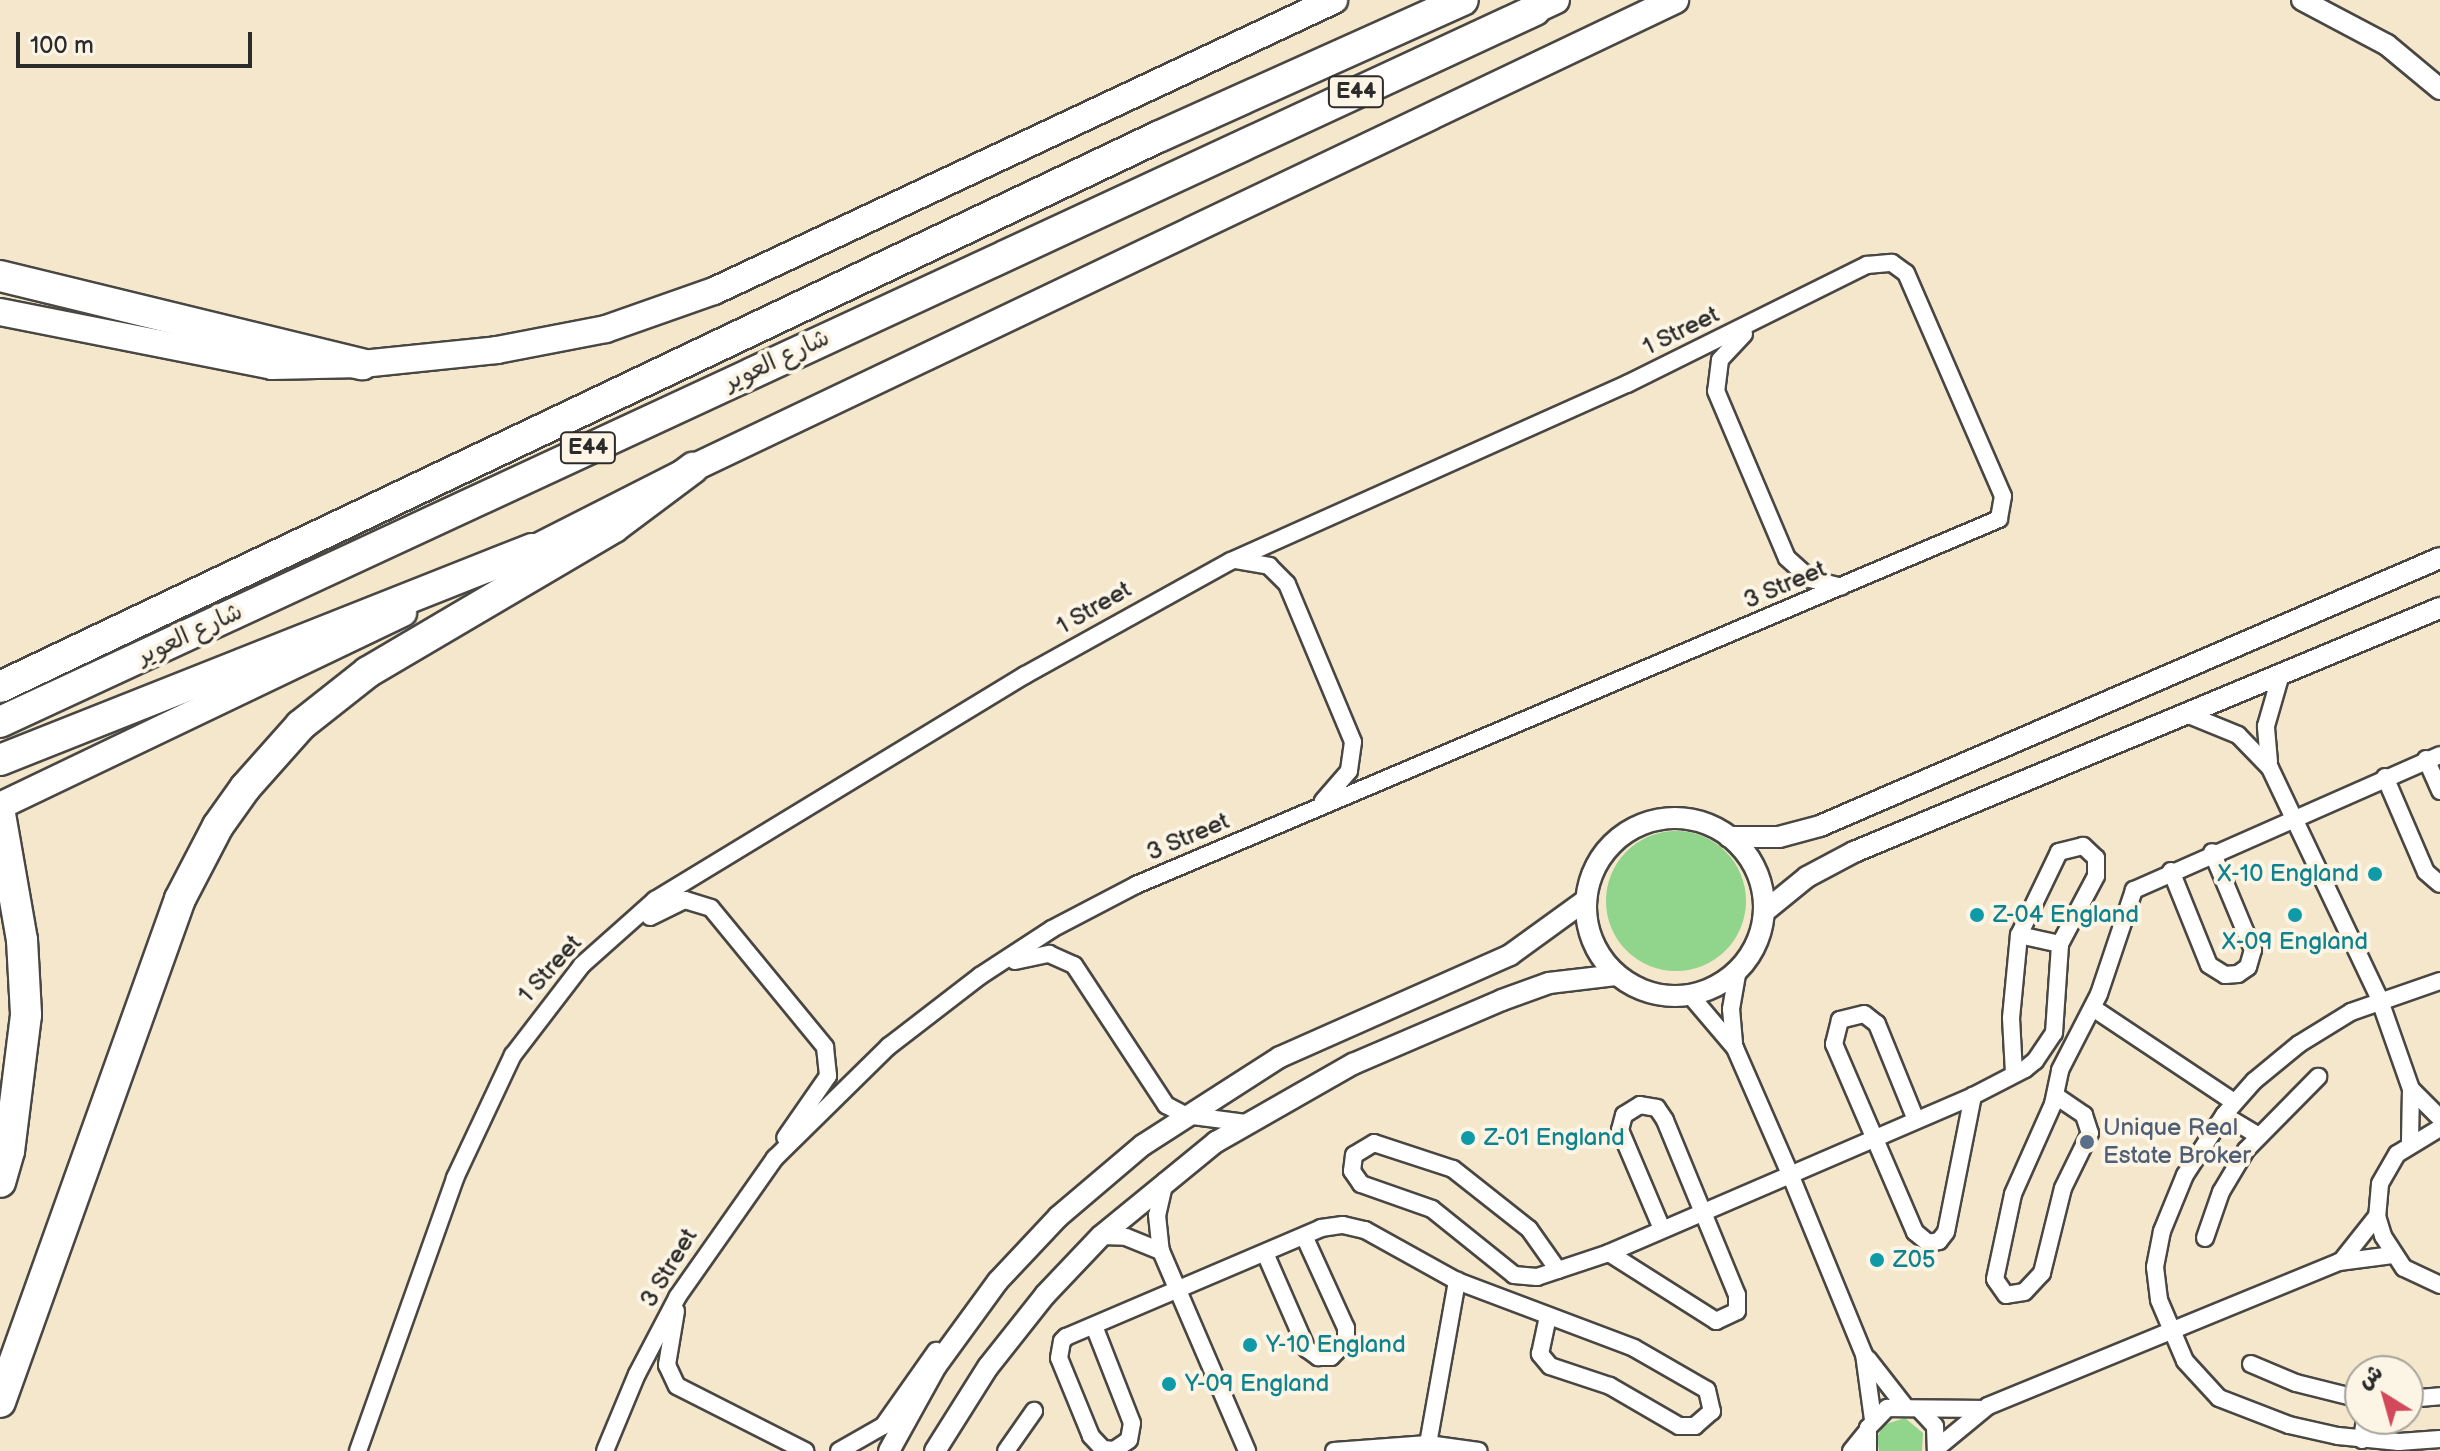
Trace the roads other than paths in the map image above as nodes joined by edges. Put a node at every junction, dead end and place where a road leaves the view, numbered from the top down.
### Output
1 (1334, 0) edge
2 (1463, 0) edge
3 (1675, 0) edge
4 (2302, 0) edge
5 (1546, 5) edge
6 (2440, 89) edge
7 (0, 276) edge
8 (0, 312) edge
9 (1756, 322) junction
10 (362, 364) junction
11 (693, 468) junction
12 (1992, 523) joint
13 (532, 549) junction
14 (2440, 558) edge
15 (1231, 561) junction
16 (1841, 587) junction
17 (2440, 608) edge
18 (2281, 674) junction
19 (0, 687) edge
20 (2189, 715) junction
21 (0, 722) edge
22 (2433, 757) edge
23 (0, 760) edge
24 (2270, 768) junction
25 (2385, 777) junction
26 (2440, 791) edge
27 (0, 806) edge
28 (1316, 808) junction
29 (0, 814) edge
30 (2293, 817) junction
31 (1729, 837) junction
32 (2212, 852) junction
33 (2171, 871) junction
34 (2440, 884) edge
35 (1586, 900) junction
36 (1764, 912) junction
37 (2019, 935) junction
38 (610, 939) junction
39 (2060, 944) junction
40 (1738, 969) junction
41 (1616, 975) junction
42 (980, 976) junction
43 (2440, 981) edge
44 (1690, 995) junction
45 (2379, 998) junction
46 (2093, 1008) junction
47 (1735, 1048) junction
48 (2014, 1074) junction
49 (2318, 1077) dead end
50 (2411, 1089) junction
51 (1973, 1096) junction
52 (2056, 1096) junction
53 (2229, 1108) junction
54 (1185, 1115) junction
55 (2440, 1118) edge
56 (1916, 1120) junction
57 (1247, 1123) junction
58 (2440, 1128) edge
59 (2257, 1135) junction
60 (1874, 1138) junction
61 (2410, 1142) junction
62 (775, 1158) junction
63 (1790, 1174) junction
64 (1166, 1180) junction
65 (0, 1182) edge
66 (1705, 1211) junction
67 (2377, 1216) junction
68 (1662, 1229) junction
69 (1101, 1236) junction
70 (1304, 1236) junction
71 (2205, 1238) dead end
72 (1161, 1251) junction
73 (1265, 1253) junction
74 (1609, 1253) junction
75 (2393, 1255) junction
76 (2339, 1262) junction
77 (1558, 1270) junction
78 (1457, 1281) junction
79 (2440, 1285) edge
80 (1178, 1292) junction
81 (678, 1296) junction
82 (980, 1303) junction
83 (1548, 1316) junction
84 (1094, 1326) junction
85 (2171, 1331) junction
86 (1864, 1354) junction
87 (2251, 1364) dead end
88 (2344, 1395) edge
89 (0, 1402) edge
90 (1912, 1407) junction
91 (1982, 1408) junction
92 (1034, 1411) dead end
93 (1871, 1424) junction
94 (2440, 1439) edge
95 (2371, 1444) edge
96 (1437, 1446) edge
97 (1937, 1450) edge
98 (358, 1451) edge
99 (605, 1451) edge
100 (805, 1451) edge
101 (839, 1451) edge
102 (889, 1451) edge
103 (935, 1451) edge
104 (1006, 1451) edge
105 (1247, 1451) edge
106 (1334, 1451) edge
107 (1479, 1451) edge
108 (1851, 1451) edge
109 (1868, 1451) edge

1 - 10 main road
2 - 19 highway, شارع العوير / E44
3 - 11 main road
4 - 6 street
5 - 21 highway, شارع العوير / E44
7 - 10 highway
8 - 10 main road
9 - 12 street, 1 Street
9 - 15 street, 1 Street
9 - 16 street
11 - 13 main road
11 - 89 highway
12 - 16 street, 3 Street
13 - 23 highway
13 - 27 main road
14 - 31 street
15 - 28 street
15 - 38 street, 1 Street
16 - 28 street, 3 Street
17 - 18 street
18 - 20 street
18 - 24 street
20 - 24 street
20 - 36 street
22 - 25 street
22 - 26 street
24 - 30 street
25 - 30 street
25 - 34 street
28 - 42 street, 3 Street
29 - 65 highway
30 - 32 street
30 - 45 street
31 - 35 street
31 - 36 street
32 - 33 street
32 - 33 street
33 - 46 street
35 - 41 street
35 - 54 street
36 - 40 street
37 - 39 street
37 - 39 street
37 - 48 street
38 - 62 street
38 - 98 street, 1 Street
39 - 48 street
40 - 44 street
40 - 47 street
41 - 44 street
41 - 57 street
42 - 54 street
42 - 62 street, 3 Street
43 - 45 street
44 - 47 street
45 - 50 street
45 - 53 street
46 - 52 street
46 - 53 street
47 - 63 street
48 - 51 street
49 - 59 street
50 - 55 street
50 - 61 street
51 - 56 street
51 - 60 street
52 - 52 street
53 - 59 street
53 - 85 street
54 - 57 street
54 - 82 street
56 - 60 street
56 - 60 street
57 - 64 street
58 - 61 street
59 - 71 street
60 - 63 street
61 - 67 street
62 - 81 street, 3 Street
63 - 66 street
63 - 86 street
64 - 69 street
64 - 72 street
66 - 68 street
66 - 68 street
66 - 74 street
67 - 75 street
67 - 76 street
68 - 74 street
69 - 72 street
69 - 103 street
70 - 73 street
70 - 73 street
70 - 78 street
72 - 80 street
73 - 80 street
74 - 77 street
75 - 76 street
75 - 79 street
76 - 85 street
77 - 77 street
78 - 83 street
78 - 96 street
80 - 84 street
80 - 105 street
81 - 99 street, 3 Street
81 - 100 street
82 - 101 street
82 - 102 street
83 - 83 street
84 - 84 street
85 - 91 street
85 - 95 street
86 - 90 street
86 - 93 street
87 - 88 street
90 - 91 street
90 - 93 street
90 - 97 street
91 - 97 street
92 - 104 street
93 - 108 street
93 - 109 street
94 - 95 street
96 - 106 street
96 - 107 street

